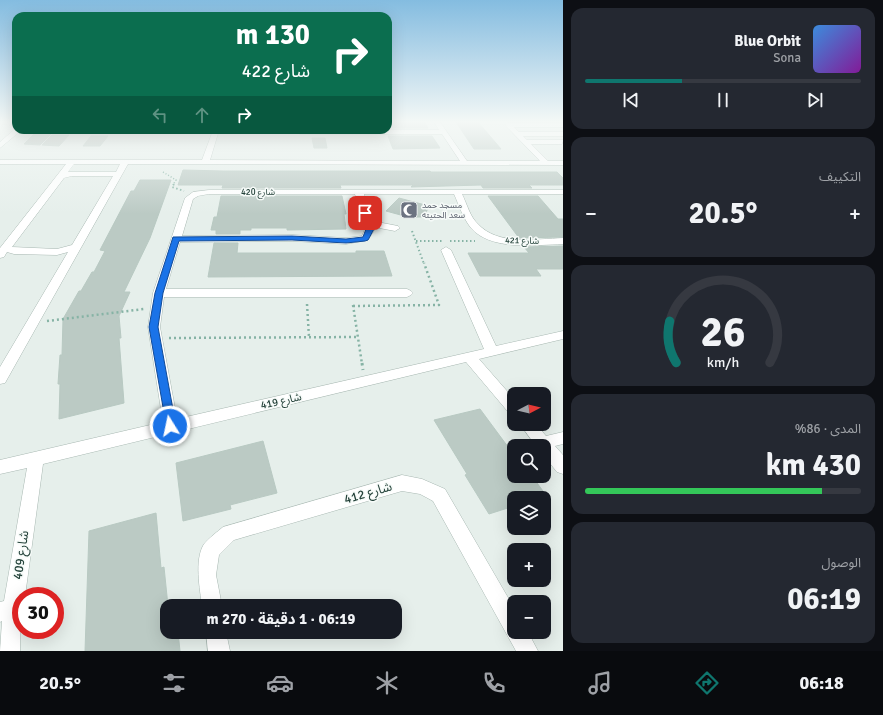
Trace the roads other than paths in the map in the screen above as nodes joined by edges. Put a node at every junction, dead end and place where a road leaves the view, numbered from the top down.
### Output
1 (208, 152) edge
2 (457, 152) edge
3 (535, 152) edge
4 (0, 162) edge
5 (72, 162) junction
6 (205, 162) junction
7 (125, 163) junction
8 (465, 163) junction
9 (546, 163) junction
10 (563, 163) edge
11 (118, 174) junction
12 (61, 176) junction
13 (563, 192) edge
14 (358, 193) junction
15 (457, 193) junction
16 (176, 239) junction
17 (563, 241) edge
18 (7, 247) junction
19 (77, 248) junction
20 (446, 250) dead end
21 (0, 255) edge
22 (0, 259) edge
23 (67, 266) junction
24 (159, 293) junction
25 (407, 293) dead end
26 (563, 335) edge
27 (492, 352) junction
28 (470, 357) junction
29 (0, 379) edge
30 (507, 400) edge
31 (170, 426) junction
32 (533, 431) edge
33 (563, 438) edge
34 (540, 439) edge
35 (551, 441) edge
36 (551, 452) edge
37 (36, 459) junction
38 (0, 467) edge
39 (563, 467) edge
40 (211, 599) edge
41 (7, 610) edge
42 (507, 615) edge
43 (217, 639) edge
44 (521, 639) edge
45 (9, 651) edge
46 (219, 651) edge
47 (527, 651) edge

1 - 6 street
2 - 8 street
3 - 9 street
4 - 5 street
5 - 7 street
5 - 12 street
6 - 7 street
6 - 8 street
7 - 11 street
8 - 9 street
9 - 10 street
11 - 12 street
11 - 19 street
12 - 18 street
13 - 15 street, شارع 420
14 - 15 street, شارع 420
14 - 16 street, شارع 420
14 - 16 street
15 - 17 street, شارع 421
16 - 24 street
18 - 19 street
18 - 21 street
19 - 23 street
20 - 27 street
22 - 23 street
23 - 29 street
24 - 25 street
24 - 31 street
26 - 27 street, شارع 419
27 - 28 street, شارع 419
28 - 30 street
28 - 31 street, شارع 419
31 - 37 street, شارع 419
32 - 34 street
33 - 35 street
36 - 39 street
37 - 38 street, شارع 419
37 - 41 street, شارع 409
40 - 42 street, شارع 412
41 - 45 street, شارع 409
43 - 46 street
44 - 47 street

